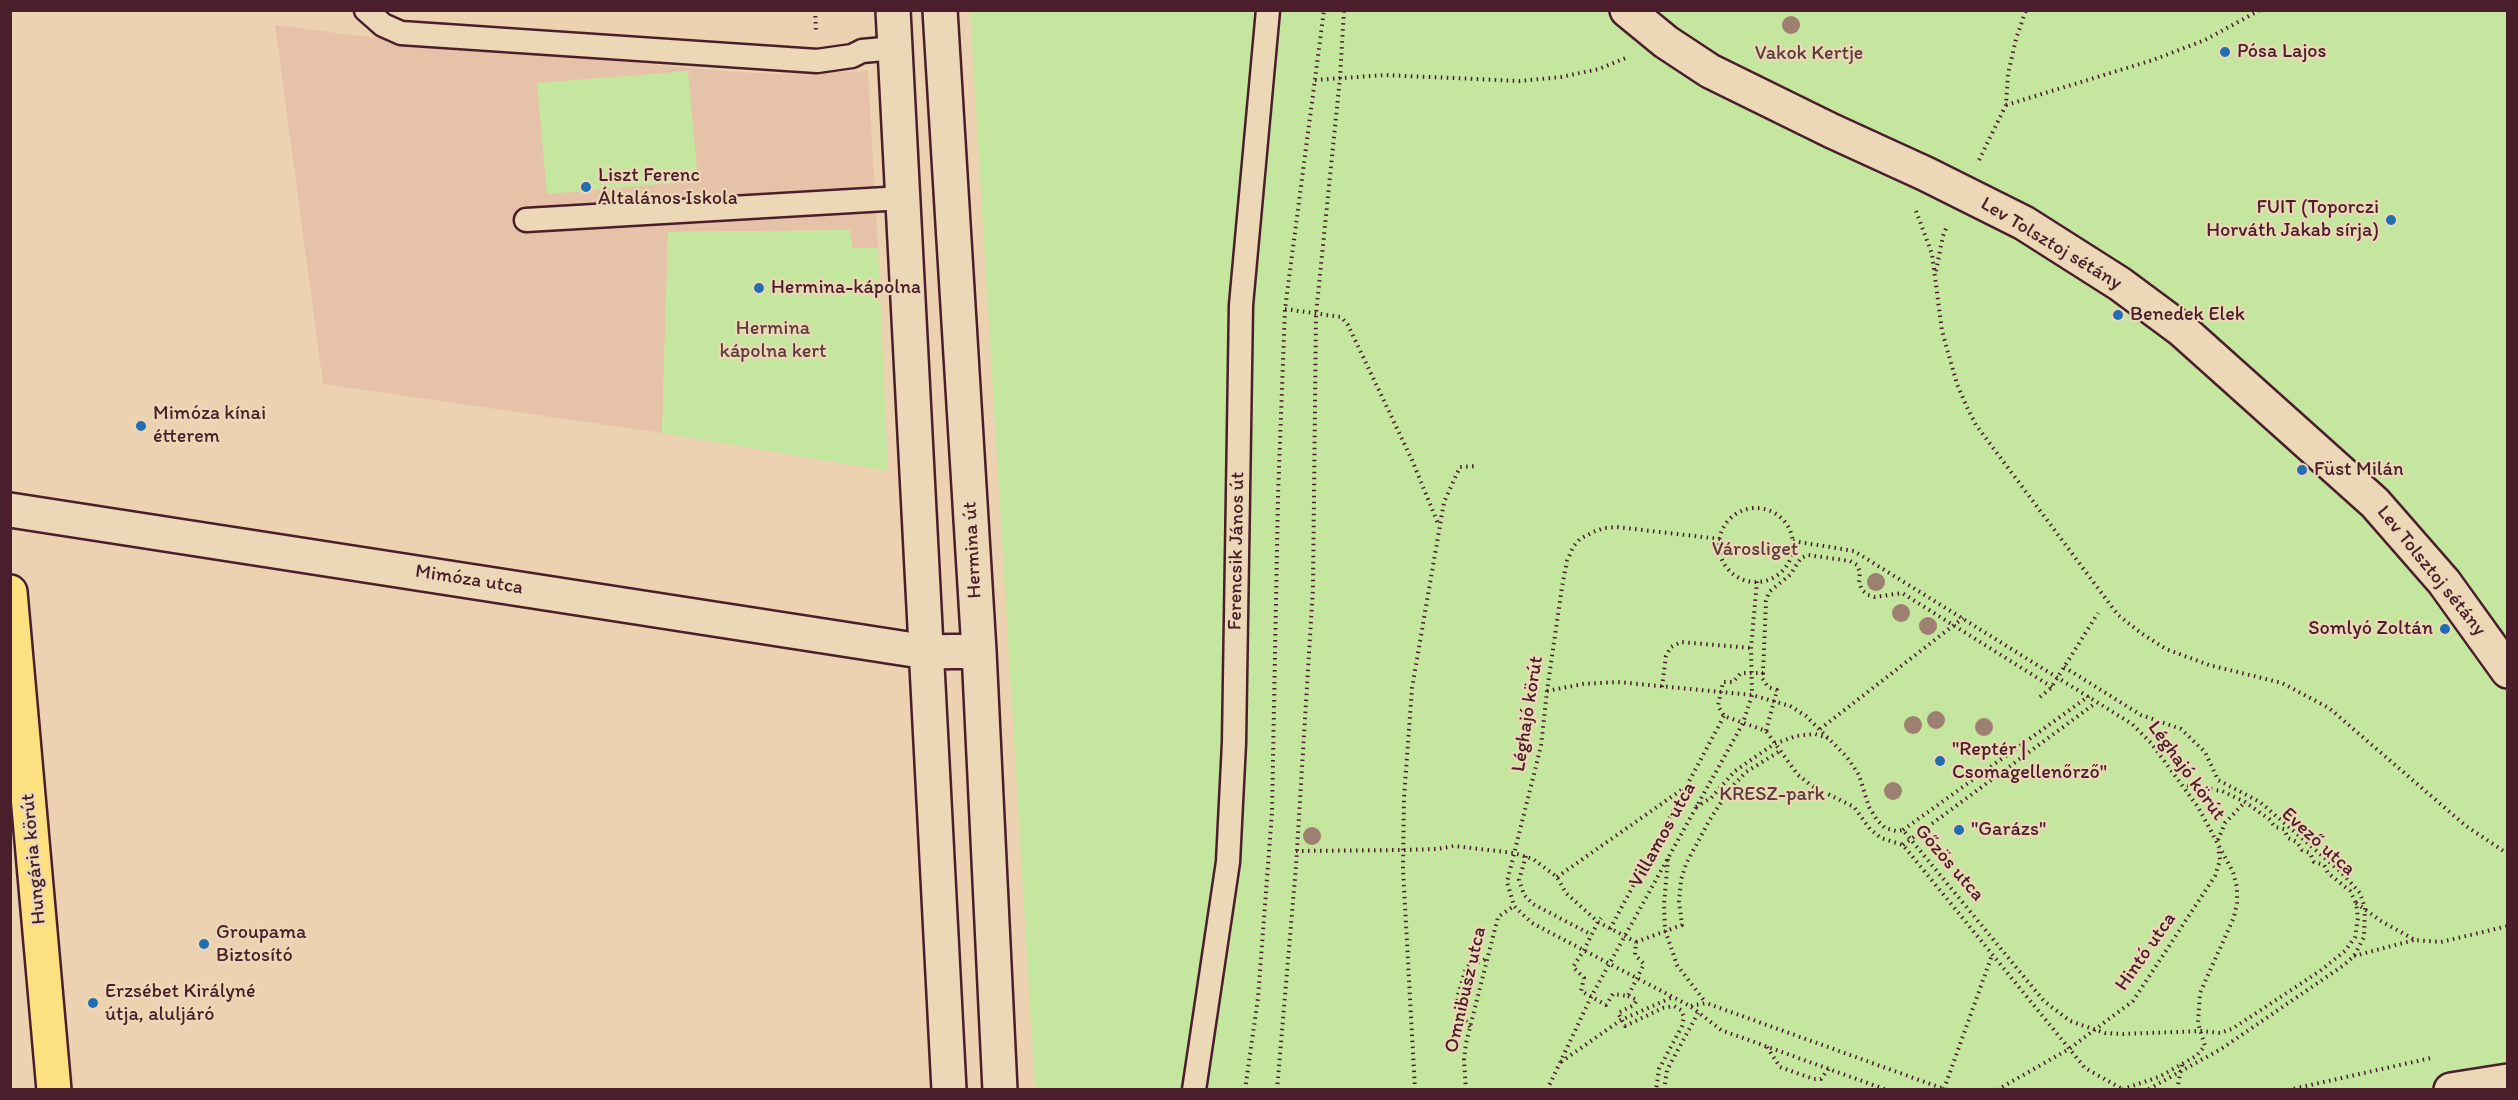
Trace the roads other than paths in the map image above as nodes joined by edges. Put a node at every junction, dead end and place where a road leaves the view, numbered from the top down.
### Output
1 (366, 10) edge
2 (893, 10) edge
3 (940, 10) edge
4 (1268, 10) edge
5 (1627, 10) edge
6 (896, 48) junction
7 (903, 198) junction
8 (526, 220) dead end
9 (10, 510) edge
10 (10, 592) edge
11 (979, 651) junction
12 (927, 652) junction
13 (2508, 671) edge
14 (2508, 1080) edge
15 (54, 1089) edge
16 (949, 1089) edge
17 (1000, 1089) edge
18 (1194, 1089) edge
19 (2451, 1089) edge

1 - 6 lane
2 - 6 street
3 - 11 street, Hermina út
4 - 18 lane, Ferencsik János út
5 - 13 street, Lev Tolsztoj sétány
6 - 7 street
7 - 8 lane
7 - 12 street
9 - 12 street, Mimóza utca
10 - 15 main road, Hungária körút
11 - 12 street, Mimóza utca
11 - 17 street, Hermina út
12 - 16 street
14 - 19 street

